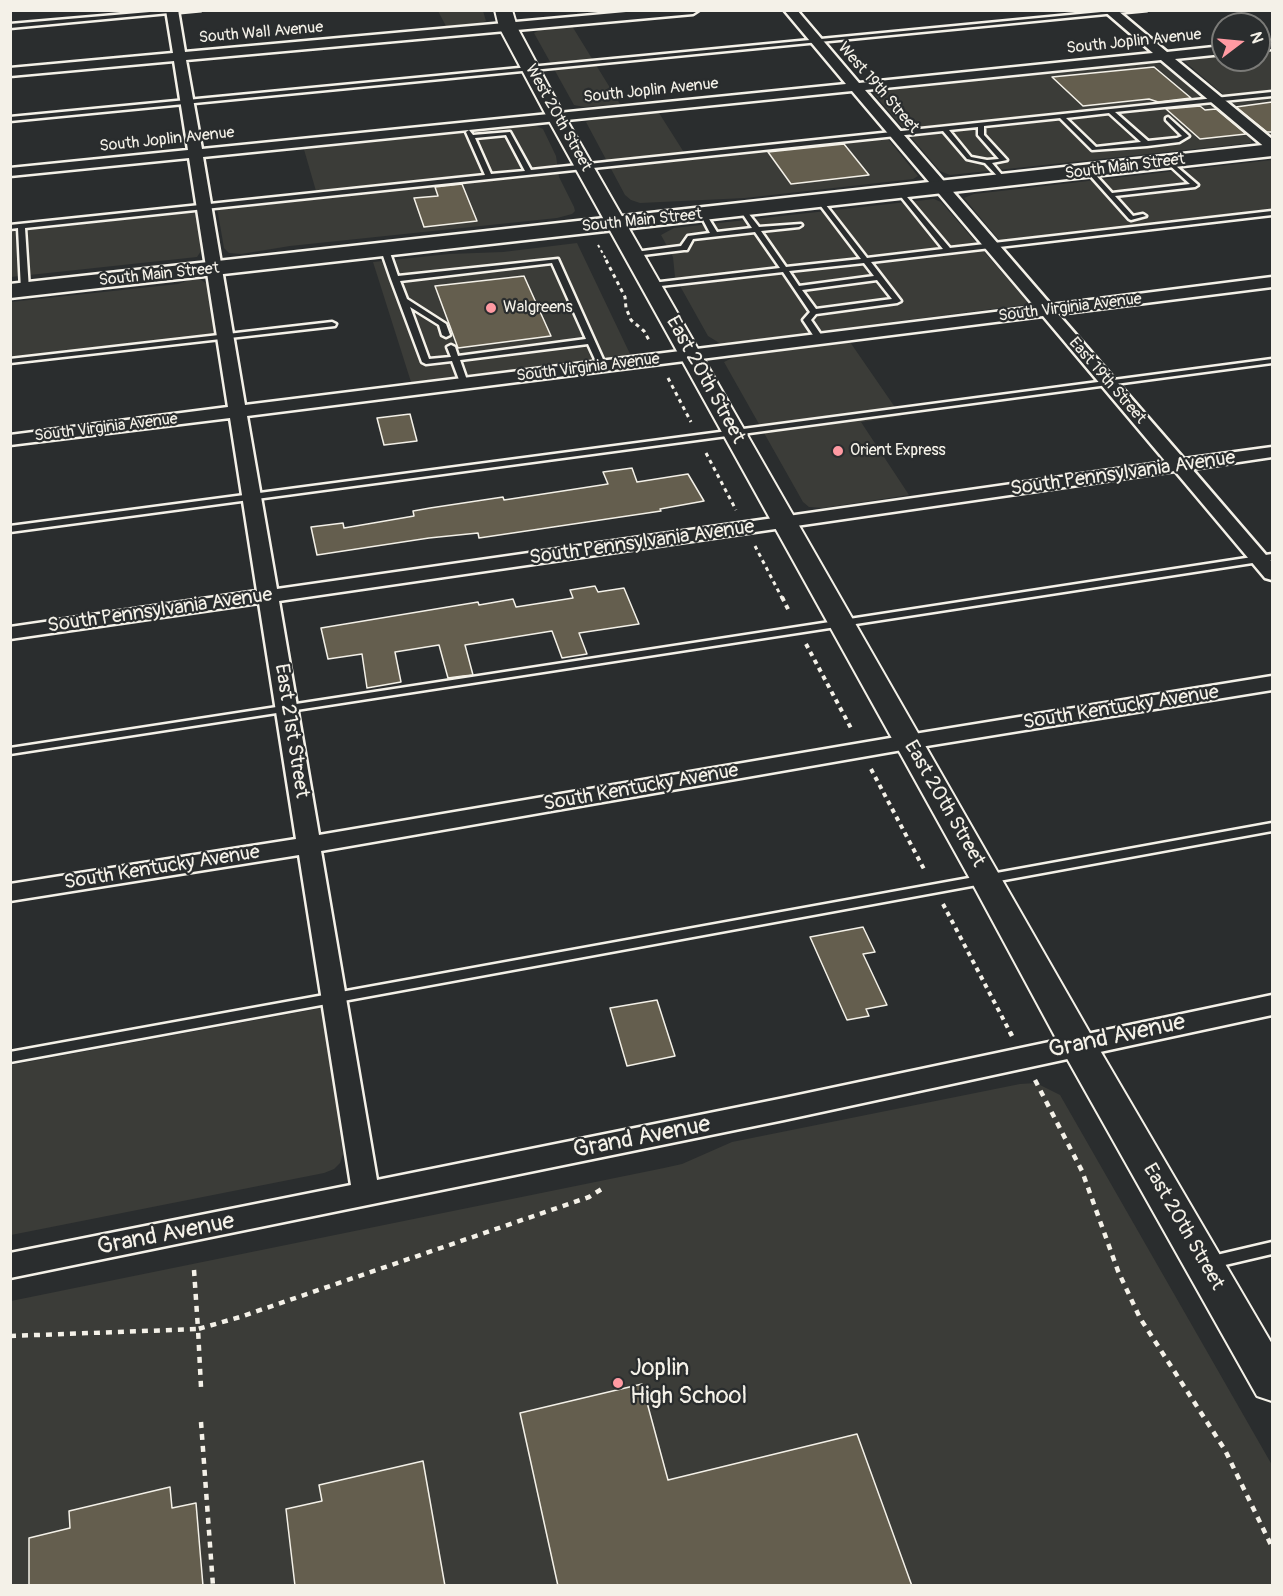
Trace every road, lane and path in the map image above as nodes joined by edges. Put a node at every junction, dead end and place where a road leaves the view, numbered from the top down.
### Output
1 (199, 10) edge
2 (693, 10) edge
3 (790, 10) edge
4 (1145, 10) edge
5 (172, 12) edge
6 (1110, 12) edge
7 (505, 19) edge
8 (10, 26) edge
9 (817, 42) junction
10 (1211, 51) edge
11 (179, 56) junction
12 (1163, 56) junction
13 (530, 70) junction
14 (10, 72) edge
15 (855, 87) junction
16 (1272, 94) edge
17 (1217, 100) junction
18 (187, 102) junction
19 (1110, 111) junction
20 (1061, 116) junction
21 (556, 117) junction
22 (10, 119) edge
23 (1168, 119) dead end
24 (981, 124) junction
25 (945, 129) junction
26 (469, 131) junction
27 (895, 134) junction
28 (1147, 144) junction
29 (1272, 146) edge
30 (1272, 150) edge
31 (196, 153) junction
32 (987, 162) junction
33 (1101, 162) junction
34 (1169, 162) junction
35 (585, 166) junction
36 (10, 172) edge
37 (529, 172) junction
38 (489, 177) junction
39 (1004, 181) junction
40 (941, 187) junction
41 (900, 192) junction
42 (1110, 195) junction
43 (820, 201) junction
44 (205, 206) junction
45 (743, 210) junction
46 (1272, 213) edge
47 (703, 214) junction
48 (1143, 216) dead end
49 (799, 225) dead end
50 (21, 226) junction
51 (10, 227) edge
52 (756, 230) junction
53 (608, 234) junction
54 (715, 234) junction
55 (991, 245) junction
56 (385, 250) junction
57 (948, 250) junction
58 (635, 254) junction
59 (865, 260) junction
60 (216, 269) junction
61 (784, 270) junction
62 (879, 278) junction
63 (395, 279) junction
64 (1272, 282) edge
65 (652, 285) junction
66 (797, 288) junction
67 (18, 290) edge
68 (403, 300) junction
69 (1047, 311) junction
70 (814, 312) junction
71 (332, 324) dead end
72 (446, 335) dead end
73 (226, 336) junction
74 (820, 339) junction
75 (591, 341) junction
76 (451, 347) dead end
77 (654, 350) dead end
78 (692, 355) junction
79 (455, 358) junction
80 (10, 361) edge
81 (1272, 361) edge
82 (602, 366) junction
83 (1109, 382) junction
84 (464, 383) junction
85 (239, 411) junction
86 (734, 432) junction
87 (10, 440) edge
88 (1272, 452) edge
89 (1180, 465) junction
90 (253, 496) junction
91 (785, 523) junction
92 (10, 529) edge
93 (1266, 558) edge
94 (1272, 574) edge
95 (269, 596) junction
96 (842, 623) junction
97 (10, 633) edge
98 (1272, 683) edge
99 (287, 709) junction
100 (908, 742) junction
101 (10, 752) edge
102 (1272, 827) edge
103 (309, 845) junction
104 (987, 879) junction
105 (10, 893) edge
106 (334, 998) junction
107 (1272, 1005) edge
108 (1078, 1045) junction
109 (10, 1057) edge
110 (1036, 1083) dead end
111 (605, 1187) dead end
112 (366, 1194) junction
113 (1272, 1248) edge
114 (1204, 1264) junction
115 (10, 1266) edge
116 (194, 1270) dead end
117 (198, 1329) junction
118 (10, 1336) edge
119 (1272, 1382) edge
120 (201, 1387) dead end
121 (201, 1422) dead end
122 (1272, 1547) edge
123 (213, 1586) edge

1 - 5 lane
2 - 7 street, South Wall Avenue
3 - 9 street, West 19th Street
4 - 6 lane
5 - 8 lane
5 - 11 street, East 21st Street
6 - 9 lane
6 - 12 street
7 - 11 street, South Wall Avenue
7 - 13 main road, West 20th Street
9 - 13 lane
9 - 15 street, West 19th Street
10 - 12 street, South Joplin Avenue
11 - 14 street, South Wall Avenue
11 - 18 street, East 21st Street
12 - 15 street, South Joplin Avenue
12 - 17 street
13 - 18 lane
13 - 21 main road, West 20th Street
15 - 21 street, South Joplin Avenue
15 - 27 street, West 19th Street
16 - 17 lane
17 - 19 lane
17 - 29 street
18 - 22 lane
18 - 31 street, East 21st Street
19 - 20 lane
19 - 28 lane
20 - 24 lane
20 - 33 lane
21 - 26 street, South Joplin Avenue
21 - 35 main road, West 20th Street
23 - 28 lane
24 - 25 lane
24 - 32 lane
25 - 27 lane
25 - 32 lane
26 - 31 street, South Joplin Avenue
26 - 37 lane
26 - 38 lane
27 - 35 lane
27 - 40 street, West 19th Street
28 - 33 lane
30 - 34 main road, South Main Street
31 - 36 street, South Joplin Avenue
31 - 44 street, East 21st Street
32 - 39 lane
33 - 34 main road, South Main Street
33 - 39 main road, South Main Street
33 - 42 lane
34 - 42 lane
35 - 37 lane
35 - 53 main road, West 20th Street
37 - 38 lane
38 - 44 lane
39 - 40 main road, South Main Street
40 - 41 main road, South Main Street
40 - 55 street, East 19th Street
41 - 43 main road, South Main Street
41 - 57 lane
42 - 48 lane
43 - 45 main road, South Main Street
43 - 59 lane
44 - 50 lane
44 - 60 street, East 21st Street
45 - 47 main road, South Main Street
45 - 52 lane
46 - 55 lane
47 - 53 main road, South Main Street
47 - 54 lane
49 - 52 lane
50 - 51 lane
50 - 67 lane
52 - 54 lane
52 - 61 lane
53 - 56 main road, South Main Street
53 - 58 main road, East 20th Street
53 - 77 path
54 - 58 lane
55 - 57 lane
55 - 69 street, East 19th Street
56 - 60 main road, South Main Street
56 - 63 lane
57 - 59 lane
58 - 65 main road, East 20th Street
59 - 61 lane
59 - 62 lane
60 - 67 main road, South Main Street
60 - 73 street, East 21st Street
61 - 65 lane
61 - 66 lane
62 - 66 lane
62 - 70 lane
63 - 68 lane
63 - 75 lane
64 - 69 street, South Virginia Avenue
65 - 78 main road, East 20th Street
66 - 70 lane
68 - 72 lane
68 - 79 lane
69 - 74 street, South Virginia Avenue
69 - 83 street, East 19th Street
70 - 74 lane
71 - 73 lane
73 - 80 lane
73 - 85 street, East 21st Street
74 - 78 street, South Virginia Avenue
75 - 79 lane
75 - 82 lane
76 - 79 lane
78 - 82 street, South Virginia Avenue
78 - 86 main road, East 20th Street
79 - 84 lane
81 - 83 lane
82 - 84 street, South Virginia Avenue
83 - 86 lane
83 - 89 street, East 19th Street
84 - 85 street, South Virginia Avenue
85 - 87 street, South Virginia Avenue
85 - 90 street, East 21st Street
86 - 90 lane
86 - 91 main road, East 20th Street
88 - 89 street, South Pennsylvania Avenue
89 - 91 street, South Pennsylvania Avenue
89 - 93 street, East 19th Street
90 - 92 lane
90 - 95 street, East 21st Street
91 - 95 street, South Pennsylvania Avenue
91 - 96 main road, East 20th Street
93 - 94 street, East 19th Street
93 - 96 lane
95 - 97 street, South Pennsylvania Avenue
95 - 99 street, East 21st Street
96 - 99 lane
96 - 100 main road, East 20th Street
98 - 100 street, South Kentucky Avenue
99 - 101 lane
99 - 103 street, East 21st Street
100 - 103 street, South Kentucky Avenue
100 - 104 main road, East 20th Street
102 - 104 lane
103 - 105 street, South Kentucky Avenue
103 - 106 street, East 21st Street
104 - 106 lane
104 - 108 main road, East 20th Street
106 - 109 lane
106 - 112 street, East 21st Street
107 - 108 street, Grand Avenue
108 - 112 street, Grand Avenue
108 - 114 main road, East 20th Street
110 - 122 path
111 - 117 path
112 - 115 street, Grand Avenue
113 - 114 lane
114 - 119 main road, East 20th Street
116 - 117 path
117 - 118 path
117 - 120 path
121 - 123 path

